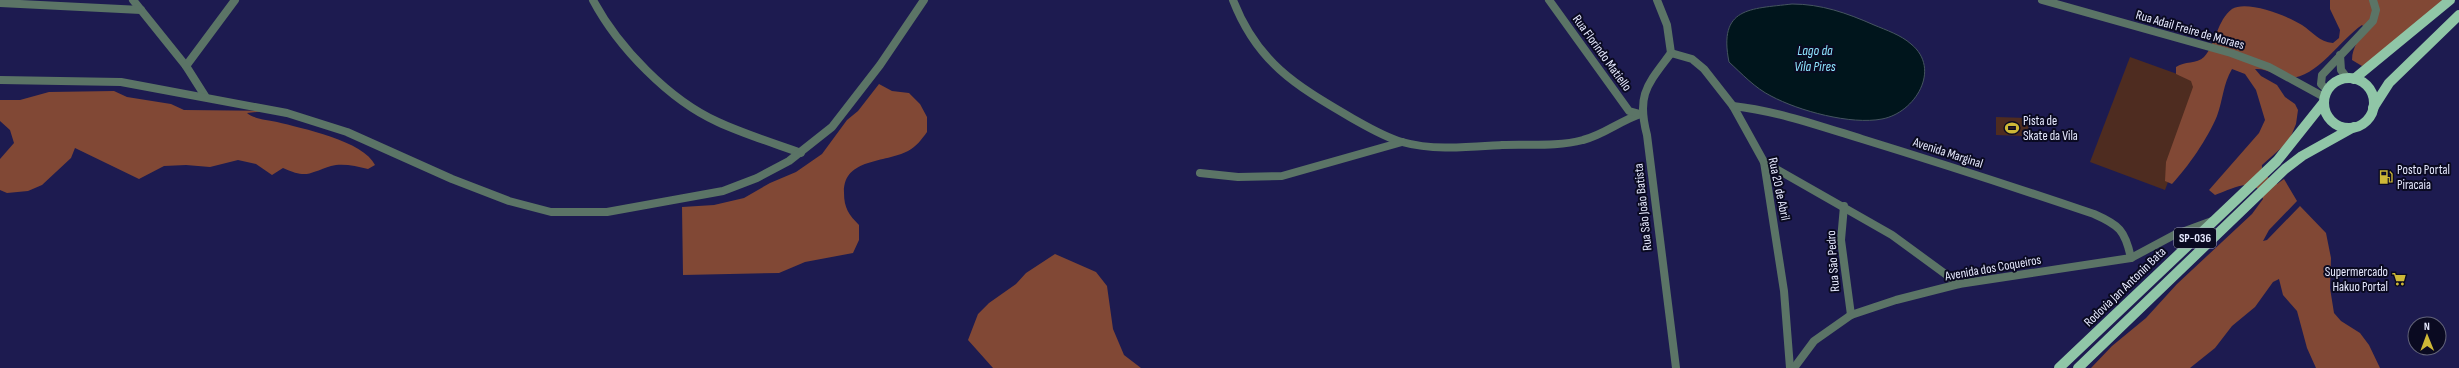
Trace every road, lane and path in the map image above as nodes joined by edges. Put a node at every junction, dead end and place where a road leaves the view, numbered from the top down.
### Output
1 (133, 0) edge
2 (235, 0) edge
3 (592, 0) edge
4 (924, 0) edge
5 (1233, 0) edge
6 (1549, 0) edge
7 (1657, 0) edge
8 (2373, 0) edge
9 (2450, 0) edge
10 (2048, 1) edge
11 (0, 3) edge
12 (141, 10) junction
13 (2459, 15) edge
14 (1671, 53) junction
15 (2340, 55) junction
16 (186, 66) junction
17 (2350, 79) junction
18 (0, 80) edge
19 (205, 96) junction
20 (2325, 97) junction
21 (1733, 106) junction
22 (2373, 108) junction
23 (1641, 114) junction
24 (2354, 127) junction
25 (1402, 142) junction
26 (801, 153) junction
27 (1764, 162) junction
28 (1200, 173) dead end
29 (1844, 206) junction
30 (2212, 221) junction
31 (2131, 258) junction
32 (1960, 284) junction
33 (1851, 315) junction
34 (1676, 368) edge
35 (1790, 368) edge
36 (1794, 368) edge
37 (2059, 368) edge
38 (2078, 368) edge

1 - 12 street
2 - 16 street
3 - 26 street
4 - 26 street
5 - 25 street
6 - 23 street, Rua Florindo Matiello
7 - 14 street
8 - 15 street
9 - 17 main road, Rodovia Jan Antonin Bata / SP-036
10 - 20 street, Rua Adail Freire de Moraes
11 - 12 street
12 - 16 street
13 - 22 main road, Rodovia Jan Antonin Bata / SP-036
14 - 21 street, Rua 20 de Abril
14 - 23 street, Rua São João Batista
15 - 17 street
15 - 20 street
16 - 19 street
17 - 20 main road, Rodovia Jan Antonin Bata / SP-036
17 - 22 main road
18 - 19 street
19 - 26 street
20 - 24 main road
20 - 30 main road, Rodovia Jan Antonin Bata / SP-036
21 - 27 street, Rua 20 de Abril
21 - 31 street, Avenida Marginal
22 - 24 main road, Rodovia Jan Antonin Bata / SP-036
23 - 25 street
23 - 34 street, Rua São João Batista
24 - 38 main road, Rodovia Jan Antonin Bata / SP-036
25 - 28 street
27 - 29 street
27 - 35 street, Rua 20 de Abril
29 - 32 street
29 - 33 street, Rua São Pedro
30 - 31 street, Avenida dos Coqueiros
30 - 37 main road, Rodovia Jan Antonin Bata / SP-036
31 - 32 street, Avenida dos Coqueiros
32 - 33 street, Avenida dos Coqueiros
33 - 36 street, Avenida dos Coqueiros

